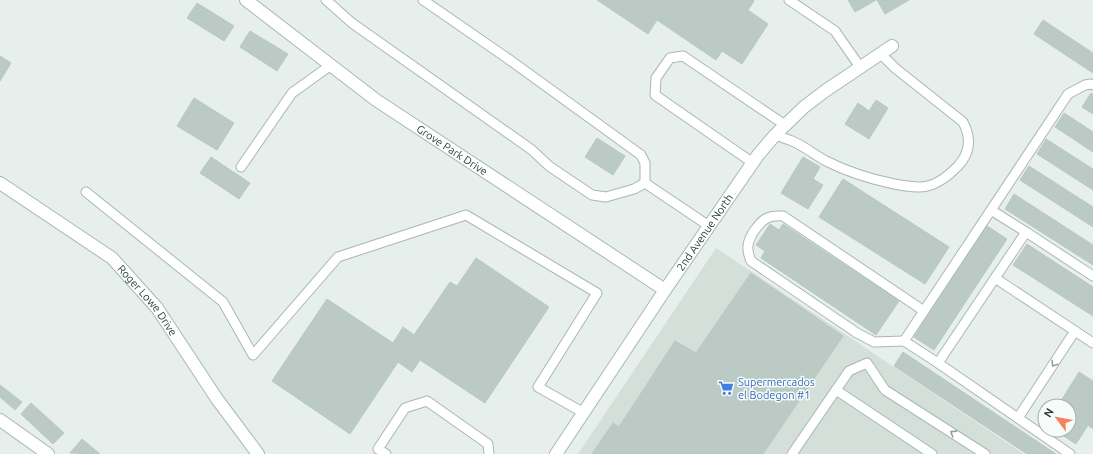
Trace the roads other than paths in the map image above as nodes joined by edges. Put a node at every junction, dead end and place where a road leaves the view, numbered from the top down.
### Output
1 (246, 0) edge
2 (326, 0) edge
3 (423, 0) edge
4 (789, 0) edge
5 (892, 46) dead end
6 (880, 53) junction
7 (331, 65) junction
8 (860, 67) junction
9 (1093, 85) edge
10 (785, 126) junction
11 (775, 135) junction
12 (753, 163) junction
13 (241, 167) dead end
14 (0, 183) edge
15 (645, 183) junction
16 (86, 192) dead end
17 (991, 210) junction
18 (710, 226) junction
19 (1026, 232) junction
20 (1093, 276) edge
21 (994, 278) junction
22 (666, 290) junction
23 (924, 311) junction
24 (1075, 331) junction
25 (904, 341) junction
26 (1093, 343) edge
27 (938, 363) junction
28 (836, 390) junction
29 (584, 413) junction
30 (1018, 418) junction
31 (0, 420) edge
32 (48, 454) edge
33 (258, 454) edge
34 (386, 454) edge
35 (489, 454) edge
36 (556, 454) edge
37 (792, 454) edge
38 (932, 454) edge
39 (986, 454) edge
40 (1070, 454) edge

1 - 7 street, Grove Park Drive
2 - 15 lane
3 - 15 lane
4 - 8 lane
5 - 6 street, 2nd Avenue North
6 - 8 street, 2nd Avenue North
6 - 11 lane
7 - 13 lane
7 - 22 street, Grove Park Drive
8 - 10 street, 2nd Avenue North
9 - 17 lane
10 - 11 street, 2nd Avenue North
10 - 12 lane
11 - 12 street, 2nd Avenue North
12 - 18 street, 2nd Avenue North
14 - 33 street, Roger Lowe Drive
15 - 18 lane
16 - 29 lane
17 - 19 lane
17 - 23 lane
18 - 22 street, 2nd Avenue North
19 - 20 lane
19 - 21 lane
21 - 24 lane
21 - 27 lane
22 - 29 street, 2nd Avenue North
23 - 25 lane
23 - 25 lane
24 - 26 lane
24 -> 30 lane
25 - 27 lane
27 - 30 lane
28 - 37 lane
28 - 38 lane
39 -> 28 lane
29 - 36 street, 2nd Avenue North
30 - 40 lane
31 - 32 street
34 - 35 lane

